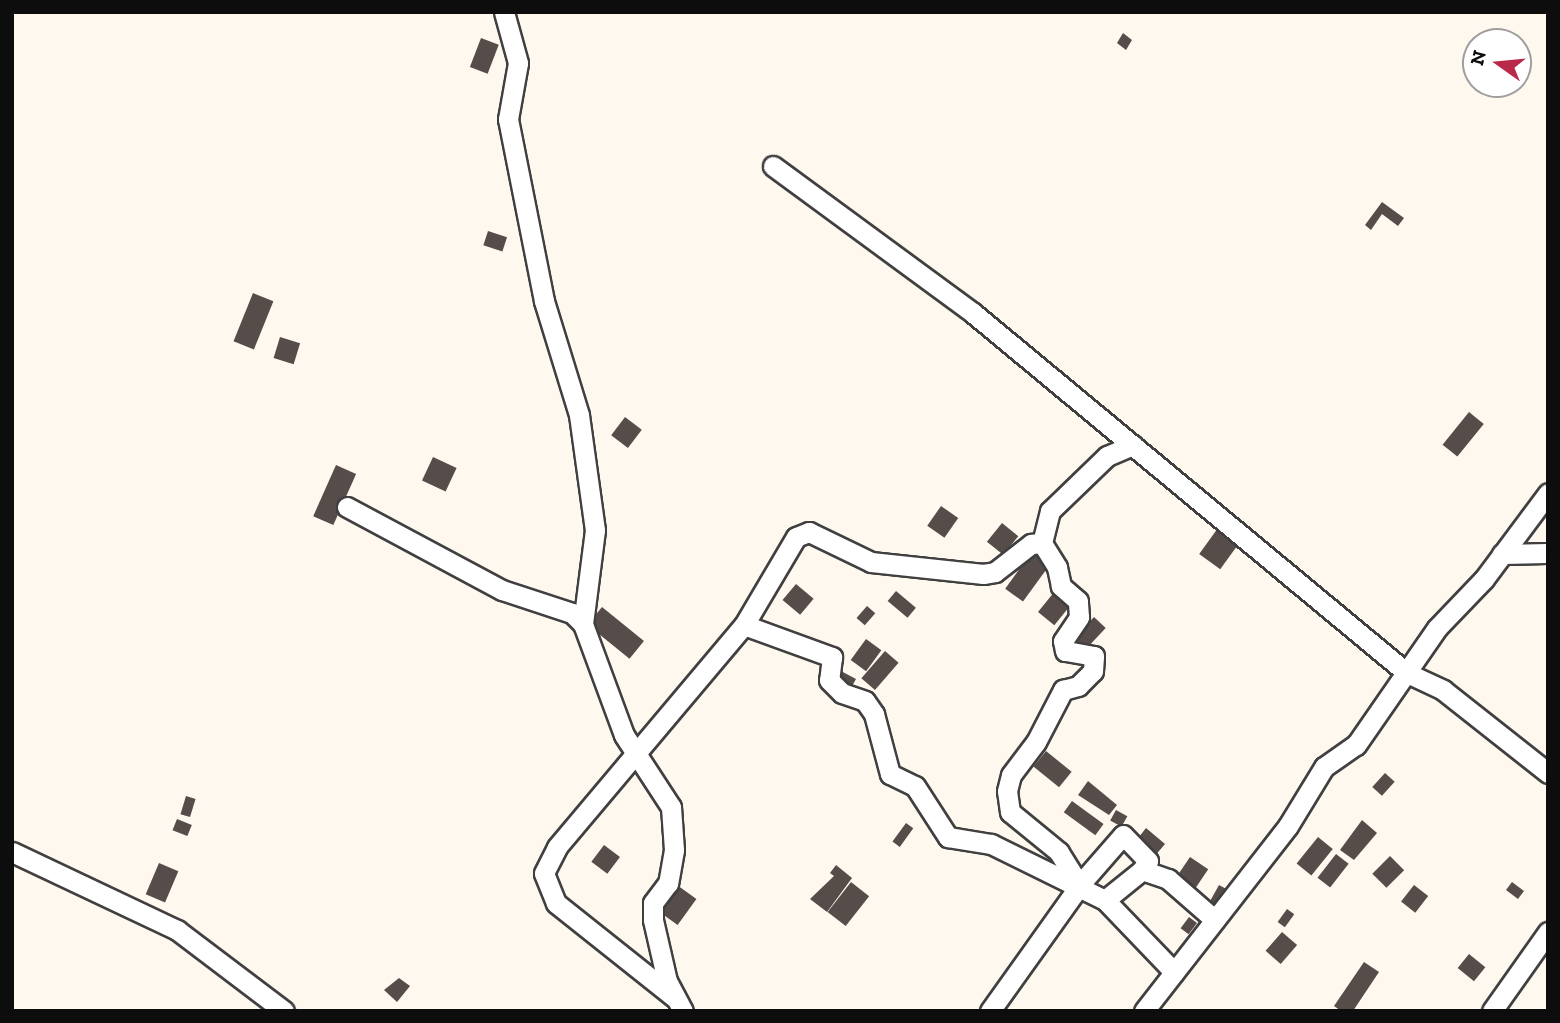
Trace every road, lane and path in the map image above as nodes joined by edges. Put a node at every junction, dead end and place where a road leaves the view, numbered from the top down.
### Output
1 (504, 12) edge
2 (773, 166) dead end
3 (1133, 445) junction
4 (1548, 494) edge
5 (347, 507) dead end
6 (1042, 543) junction
7 (1548, 553) edge
8 (1502, 554) junction
9 (583, 624) junction
10 (744, 625) junction
11 (1407, 673) junction
12 (635, 751) junction
13 (1548, 773) edge
14 (12, 852) edge
15 (1142, 870) junction
16 (1080, 886) junction
17 (1105, 900) junction
18 (1215, 920) junction
19 (1548, 932) edge
20 (1174, 972) junction
21 (685, 1008) edge
22 (284, 1011) edge
23 (990, 1011) edge
24 (1144, 1011) edge
25 (1492, 1011) edge

1 - 9 street
2 - 3 street
3 - 6 street
3 - 11 street
4 - 8 street
5 - 9 street
6 - 10 street
6 - 16 street
7 - 8 street
8 - 11 street
9 - 12 street
10 - 12 street
10 - 16 street
11 - 13 street
11 - 18 street
12 - 21 street
12 - 21 street
14 - 22 street
15 - 16 street
15 - 17 street
15 - 18 street
16 - 17 street
16 - 23 street
17 - 20 street
18 - 20 street
19 - 25 street
20 - 24 street

